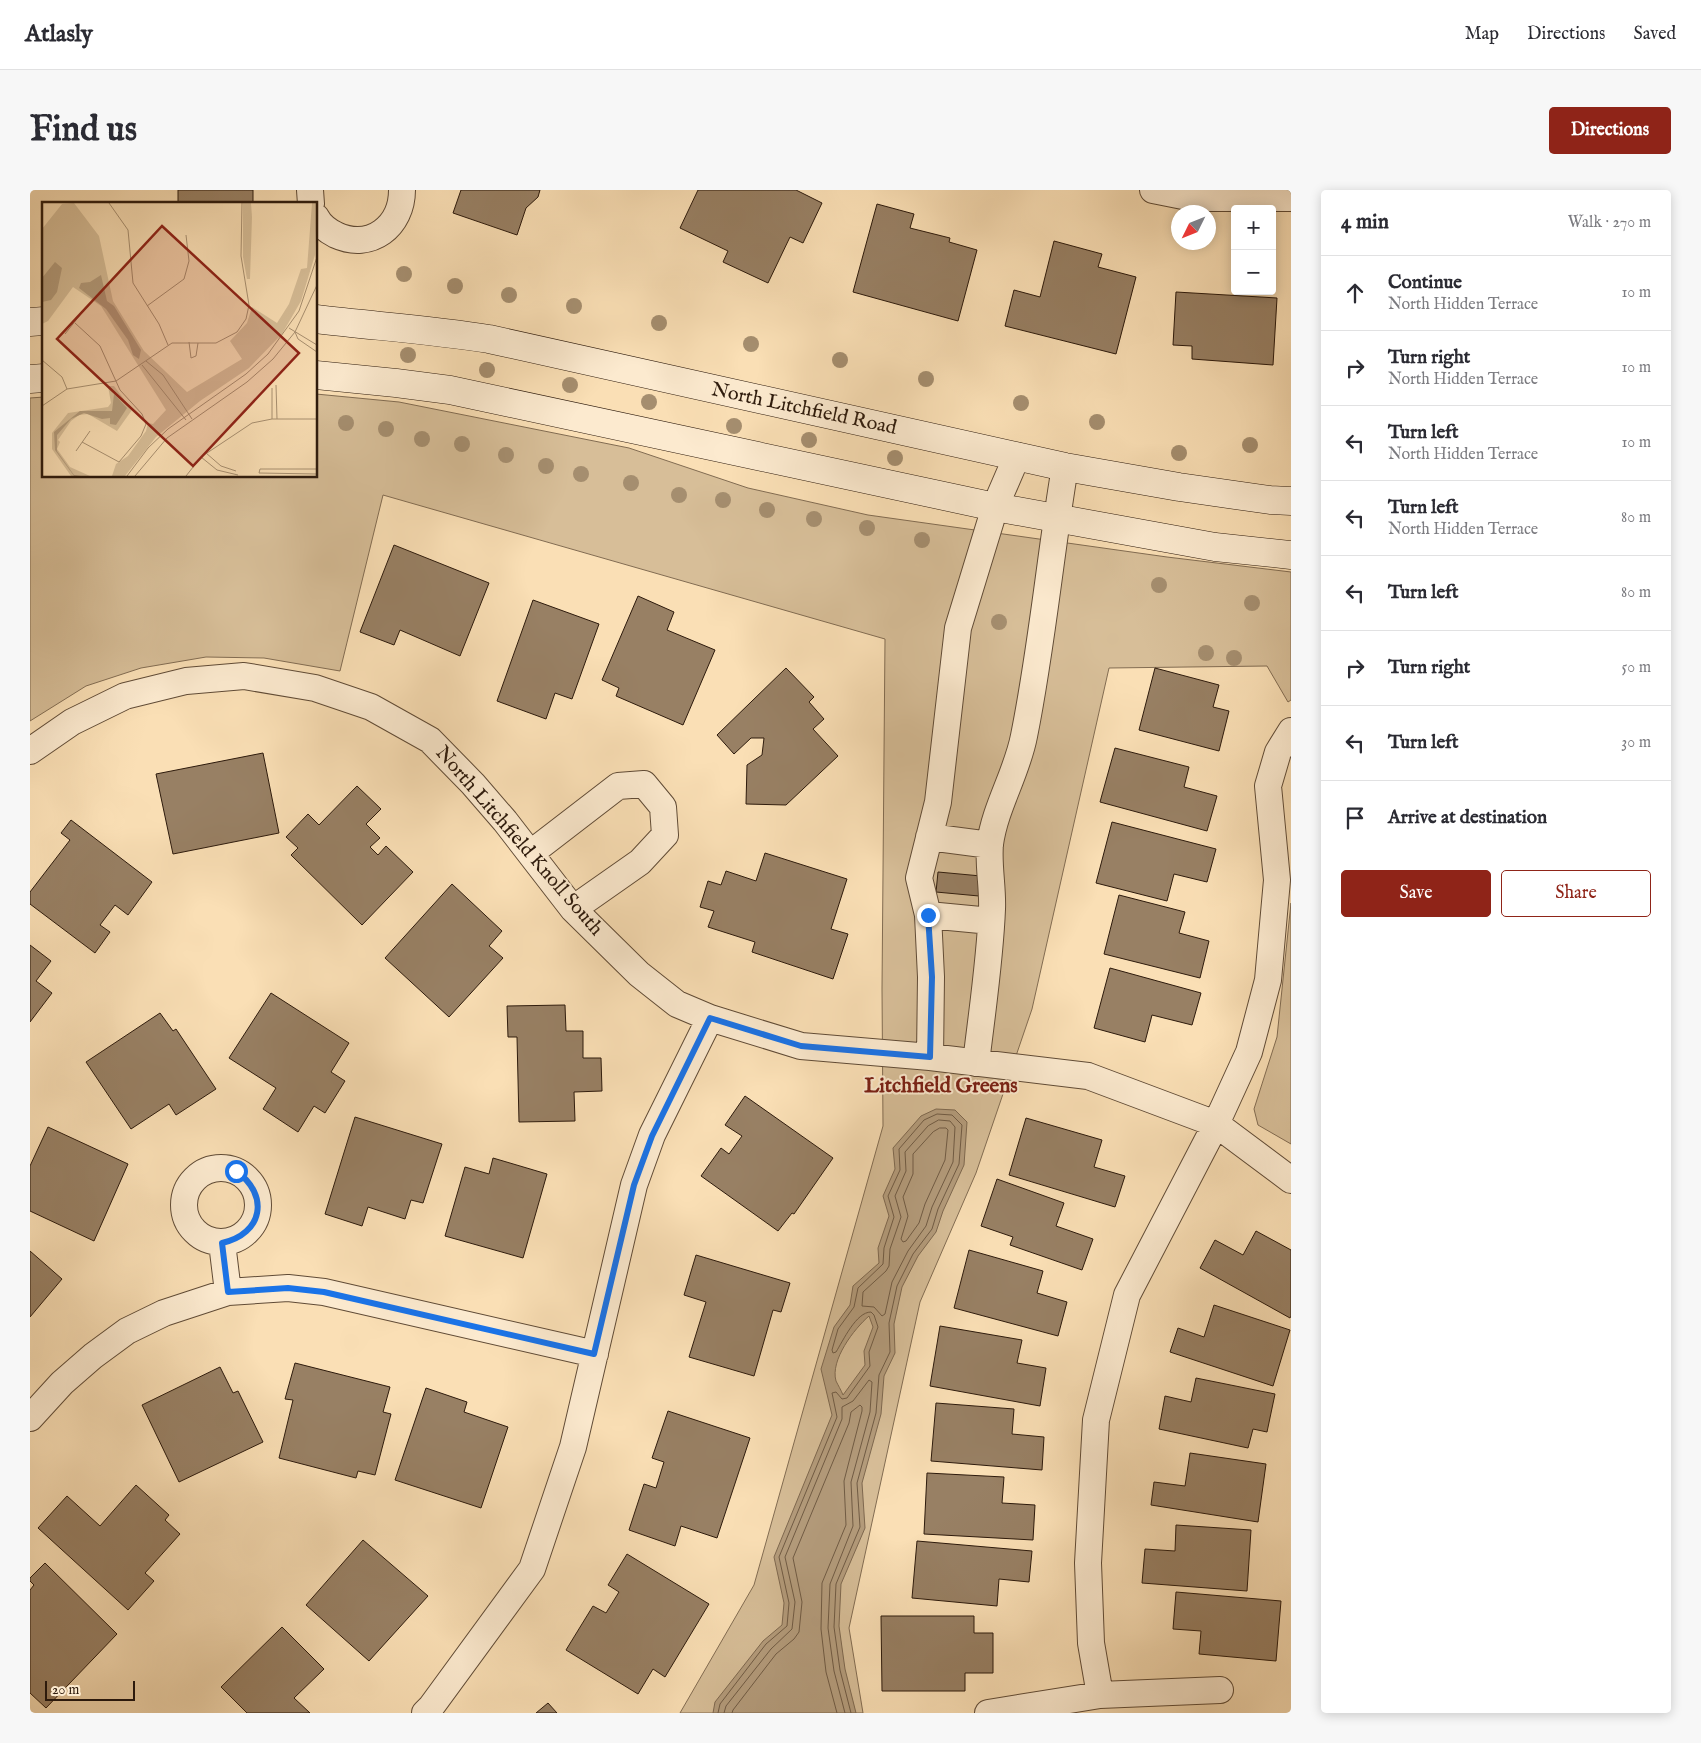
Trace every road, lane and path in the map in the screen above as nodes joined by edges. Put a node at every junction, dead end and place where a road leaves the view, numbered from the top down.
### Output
1 (402, 190) edge
2 (1154, 190) edge
3 (1192, 194) edge
4 (1291, 198) edge
5 (318, 219) edge
6 (318, 319) edge
7 (318, 375) edge
8 (1017, 456) junction
9 (1065, 467) junction
10 (1291, 500) edge
11 (995, 507) junction
12 (1056, 518) junction
13 (1291, 555) edge
14 (1291, 731) edge
15 (30, 751) edge
16 (929, 837) junction
17 (990, 845) junction
18 (531, 853) junction
19 (574, 909) junction
20 (928, 915) junction
21 (991, 921) junction
22 (710, 1018) junction
23 (930, 1057) junction
24 (976, 1063) junction
25 (1216, 1124) junction
26 (1291, 1180) edge
27 (222, 1243) dead end
28 (228, 1292) junction
29 (594, 1354) junction
30 (30, 1418) edge
31 (1220, 1690) dead end
32 (1100, 1695) junction
33 (425, 1713) edge
34 (988, 1713) edge

1 - 5 street
2 - 3 street
3 - 4 street
6 - 8 main road, North Litchfield Road
7 - 11 main road
8 - 9 main road, North Litchfield Road
8 - 11 street
9 - 10 main road, North Litchfield Road
9 - 12 street
11 - 12 main road
11 - 16 street
12 - 13 main road
12 - 17 street
14 - 25 street
15 - 18 street, North Litchfield Knoll South
16 - 17 street
16 - 20 street
17 - 21 street
18 - 19 street, North Litchfield Knoll South
18 - 19 street
19 - 22 street, North Litchfield Knoll South
20 - 21 street
20 - 23 street
21 - 24 street
22 - 23 street, North Litchfield Knoll South
22 - 29 street
23 - 24 street, North Litchfield Knoll South
24 - 25 street, North Litchfield Knoll South
25 - 26 street, North Litchfield Knoll South
25 - 32 street
27 - 28 street
28 - 29 street
28 - 30 street
29 - 33 street
31 - 32 street
32 - 34 street

